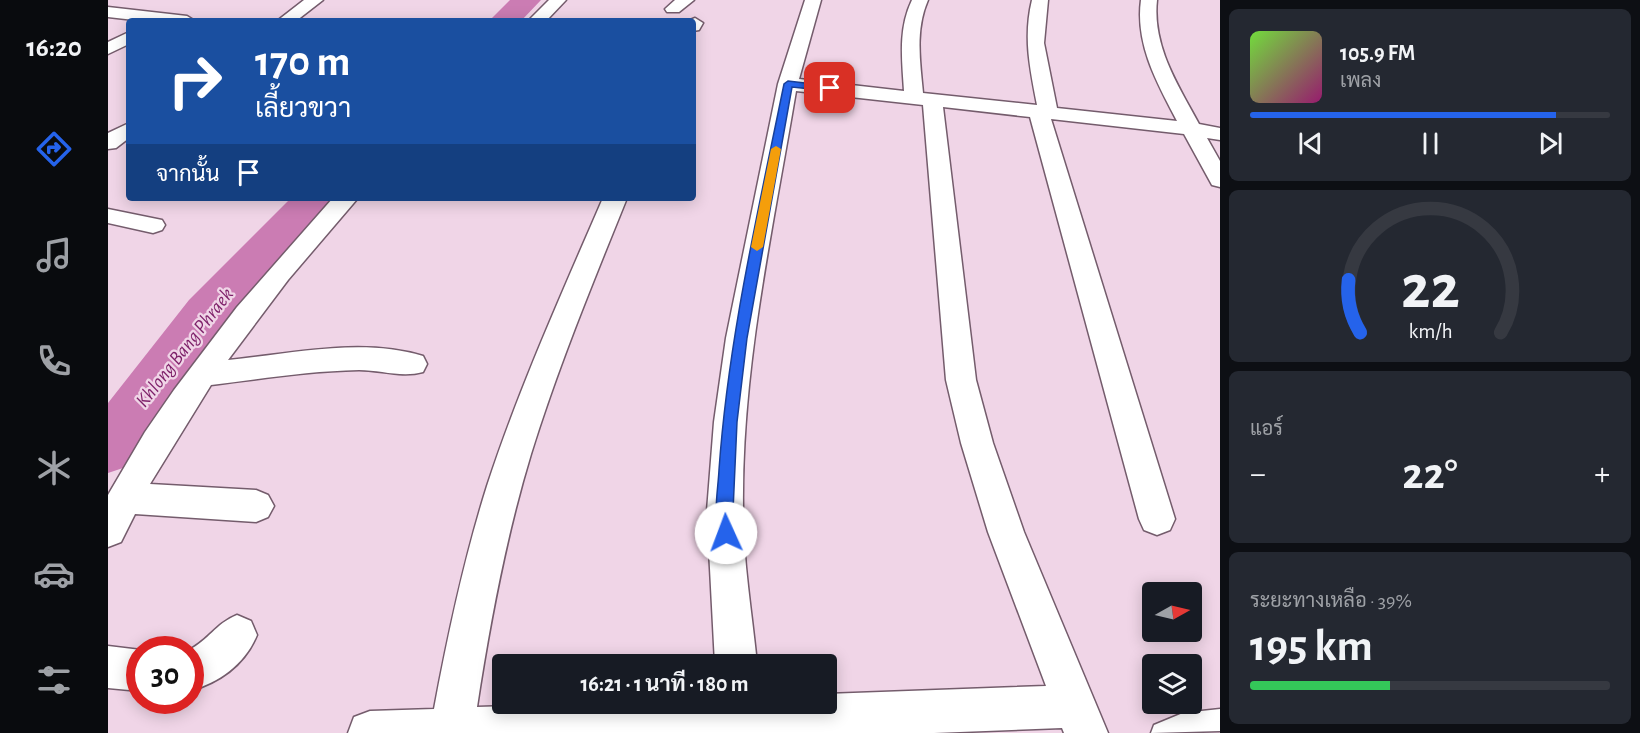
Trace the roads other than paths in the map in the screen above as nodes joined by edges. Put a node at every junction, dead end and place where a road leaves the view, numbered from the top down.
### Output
1 (315, 0) edge
2 (558, 0) edge
3 (813, 0) edge
4 (920, 0) edge
5 (1040, 0) edge
6 (1149, 0) edge
7 (108, 12) edge
8 (186, 13) edge
9 (146, 18) edge
10 (167, 18) edge
11 (289, 18) edge
12 (539, 18) edge
13 (126, 39) edge
14 (108, 49) edge
15 (788, 84) junction
16 (923, 98) junction
17 (1043, 112) junction
18 (1191, 129) junction
19 (126, 131) edge
20 (1220, 134) edge
21 (108, 143) edge
22 (1220, 180) edge
23 (343, 201) edge
24 (614, 201) edge
25 (108, 216) edge
26 (153, 225) dead end
27 (412, 364) dead end
28 (204, 374) junction
29 (124, 498) junction
30 (256, 506) dead end
31 (1158, 519) dead end
32 (108, 530) edge
33 (237, 635) dead end
34 (735, 654) edge
35 (204, 664) edge
36 (108, 667) edge
37 (126, 669) edge
38 (742, 719) edge
39 (1080, 719) edge
40 (1220, 720) edge
41 (451, 732) edge
42 (370, 733) edge
43 (1162, 733) edge

1 - 11 street
2 - 12 street
3 - 15 street
4 - 16 street
5 - 17 street
6 - 18 street
7 - 9 street
8 - 10 street
13 - 14 street
15 - 16 street
15 - 34 street
16 - 17 street
16 - 39 street
17 - 18 street
17 - 31 street
18 - 20 street
18 - 22 street
19 - 21 street
23 - 28 street
24 - 41 street
25 - 26 street
27 - 28 street
28 - 29 street
29 - 30 street
29 - 32 street
33 - 35 street
36 - 37 street
38 - 39 street
38 - 41 street
40 - 43 lane
41 - 42 street

